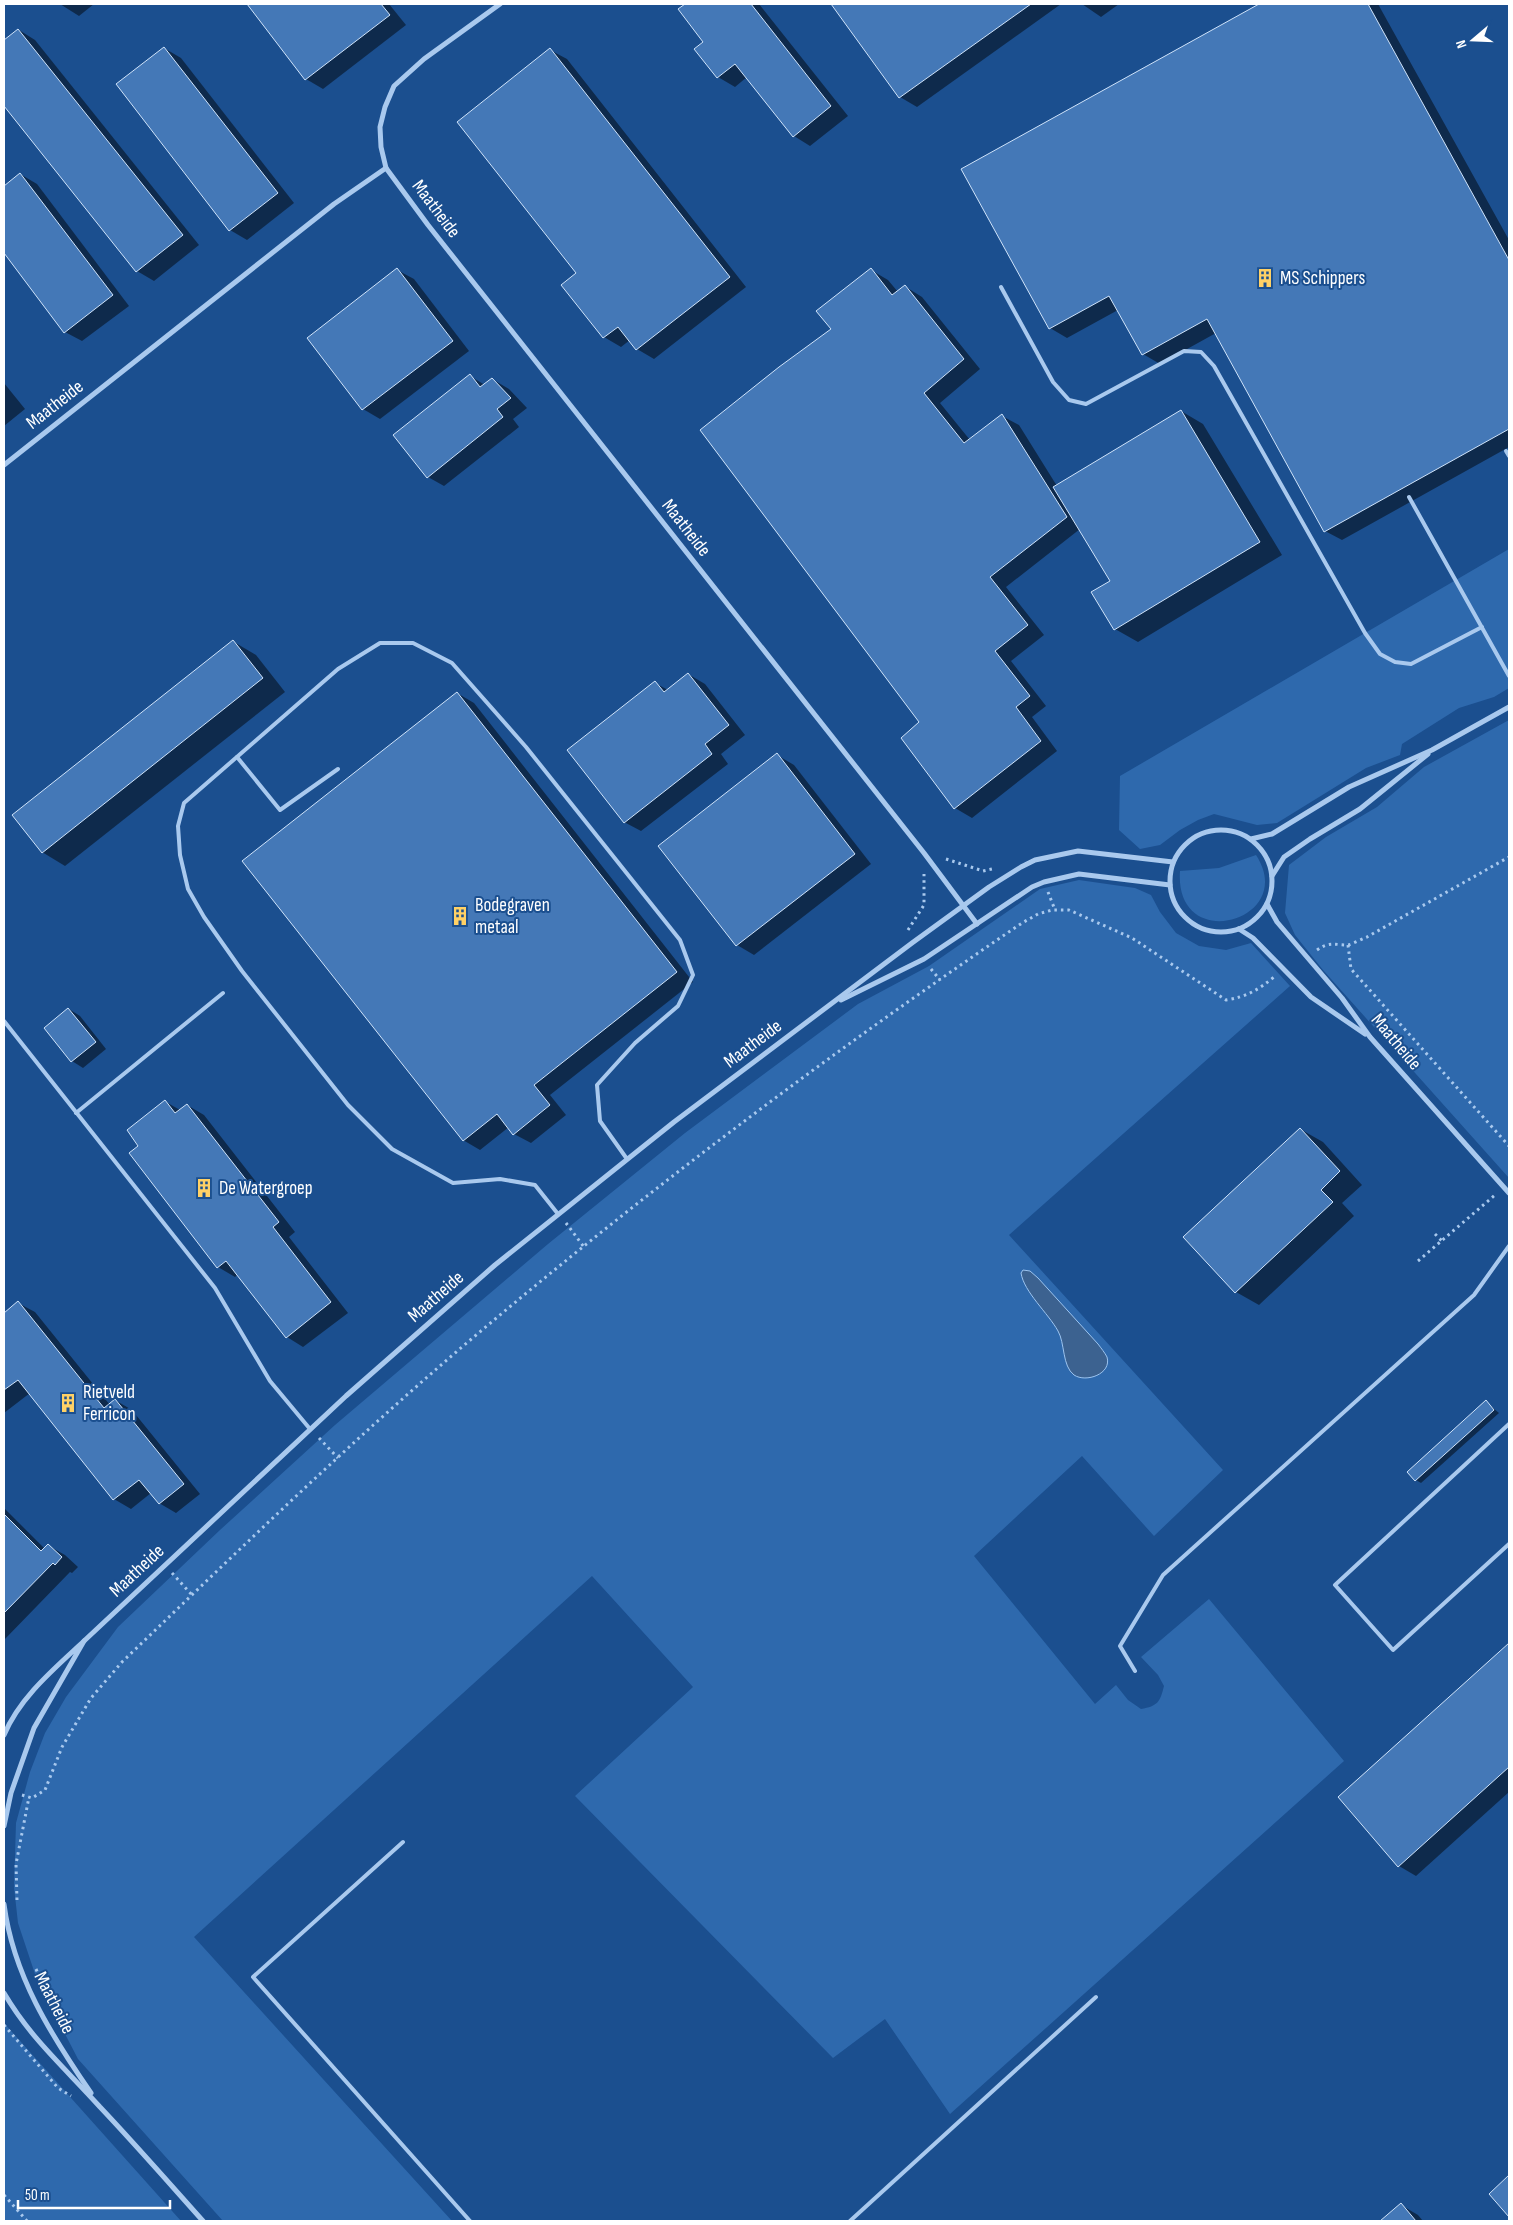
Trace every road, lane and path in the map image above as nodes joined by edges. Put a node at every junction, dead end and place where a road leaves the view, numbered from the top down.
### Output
1 (500, 4) edge
2 (386, 168) junction
3 (1001, 287) dead end
4 (1506, 451) dead end
5 (1509, 456) edge
6 (4, 465) edge
7 (1409, 498) dead end
8 (1482, 627) junction
9 (1509, 676) edge
10 (1509, 707) edge
11 (1432, 750) junction
12 (237, 757) junction
13 (338, 769) dead end
14 (1251, 839) junction
15 (1509, 857) edge
16 (1174, 862) junction
17 (1272, 876) junction
18 (1170, 885) junction
19 (1267, 904) junction
20 (964, 906) junction
21 (977, 924) junction
22 (1238, 929) junction
23 (1348, 945) junction
24 (1307, 958) junction
25 (1284, 969) junction
26 (223, 994) dead end
27 (832, 1005) junction
28 (4, 1021) edge
29 (1370, 1037) junction
30 (76, 1113) junction
31 (1509, 1146) edge
32 (627, 1159) junction
33 (1504, 1187) junction
34 (1509, 1193) edge
35 (558, 1214) junction
36 (1436, 1234) dead end
37 (1442, 1241) junction
38 (1509, 1246) edge
39 (584, 1247) junction
40 (1418, 1261) dead end
41 (1508, 1427) edge
42 (310, 1429) junction
43 (338, 1458) junction
44 (1509, 1544) edge
45 (165, 1565) junction
46 (192, 1595) junction
47 (84, 1641) junction
48 (1135, 1672) dead end
49 (4, 1735) edge
50 (11, 1793) junction
51 (29, 1797) junction
52 (4, 1826) edge
53 (403, 1842) dead end
54 (17, 1901) dead end
55 (4, 1904) edge
56 (34, 1963) dead end
57 (4, 1993) edge
58 (1096, 1997) dead end
59 (66, 2029) dead end
60 (100, 2106) junction
61 (4, 2195) edge
62 (27, 2221) edge
63 (203, 2221) edge
64 (470, 2221) edge
65 (850, 2221) edge

1 - 2 street, Maatheide
2 - 6 street, Maatheide
2 - 20 street, Maatheide
3 - 8 lane
4 - 5 lane
7 - 8 lane
8 - 9 lane
10 - 11 street
11 - 14 street
11 - 17 street
12 - 13 lane
12 - 32 lane
12 - 35 lane
14 - 16 street
14 - 17 street
15 - 23 path
16 - 18 street
16 - 20 street, Maatheide
17 - 19 street
18 - 21 street, Maatheide
18 - 22 street
19 - 22 street
19 - 24 street, Maatheide
20 - 21 street, Maatheide
20 - 27 street, Maatheide
21 - 27 street, Maatheide
22 - 25 street
23 - 24 path
23 - 31 path
24 - 29 street, Maatheide
25 - 29 street
25 - 39 path
26 - 30 lane
27 - 32 street, Maatheide
28 - 30 lane
29 - 33 street, Maatheide
30 - 42 lane
32 - 35 street, Maatheide
33 - 34 street, Maatheide
33 - 37 path
35 - 39 path
35 - 42 street, Maatheide
36 - 37 path
37 - 40 path
38 - 48 lane
39 - 43 path
41 - 44 lane
42 - 43 path
42 - 45 street, Maatheide
43 - 46 path
45 - 46 path
45 - 47 street, Maatheide
46 - 51 path
47 - 49 street, Maatheide
47 - 50 street, Maatheide
50 - 51 path
50 - 52 street, Maatheide
51 - 54 path
53 - 64 lane
55 - 60 street, Maatheide
56 - 59 path
57 - 60 street, Maatheide
58 - 65 lane
60 - 63 street, Maatheide
61 - 62 path

